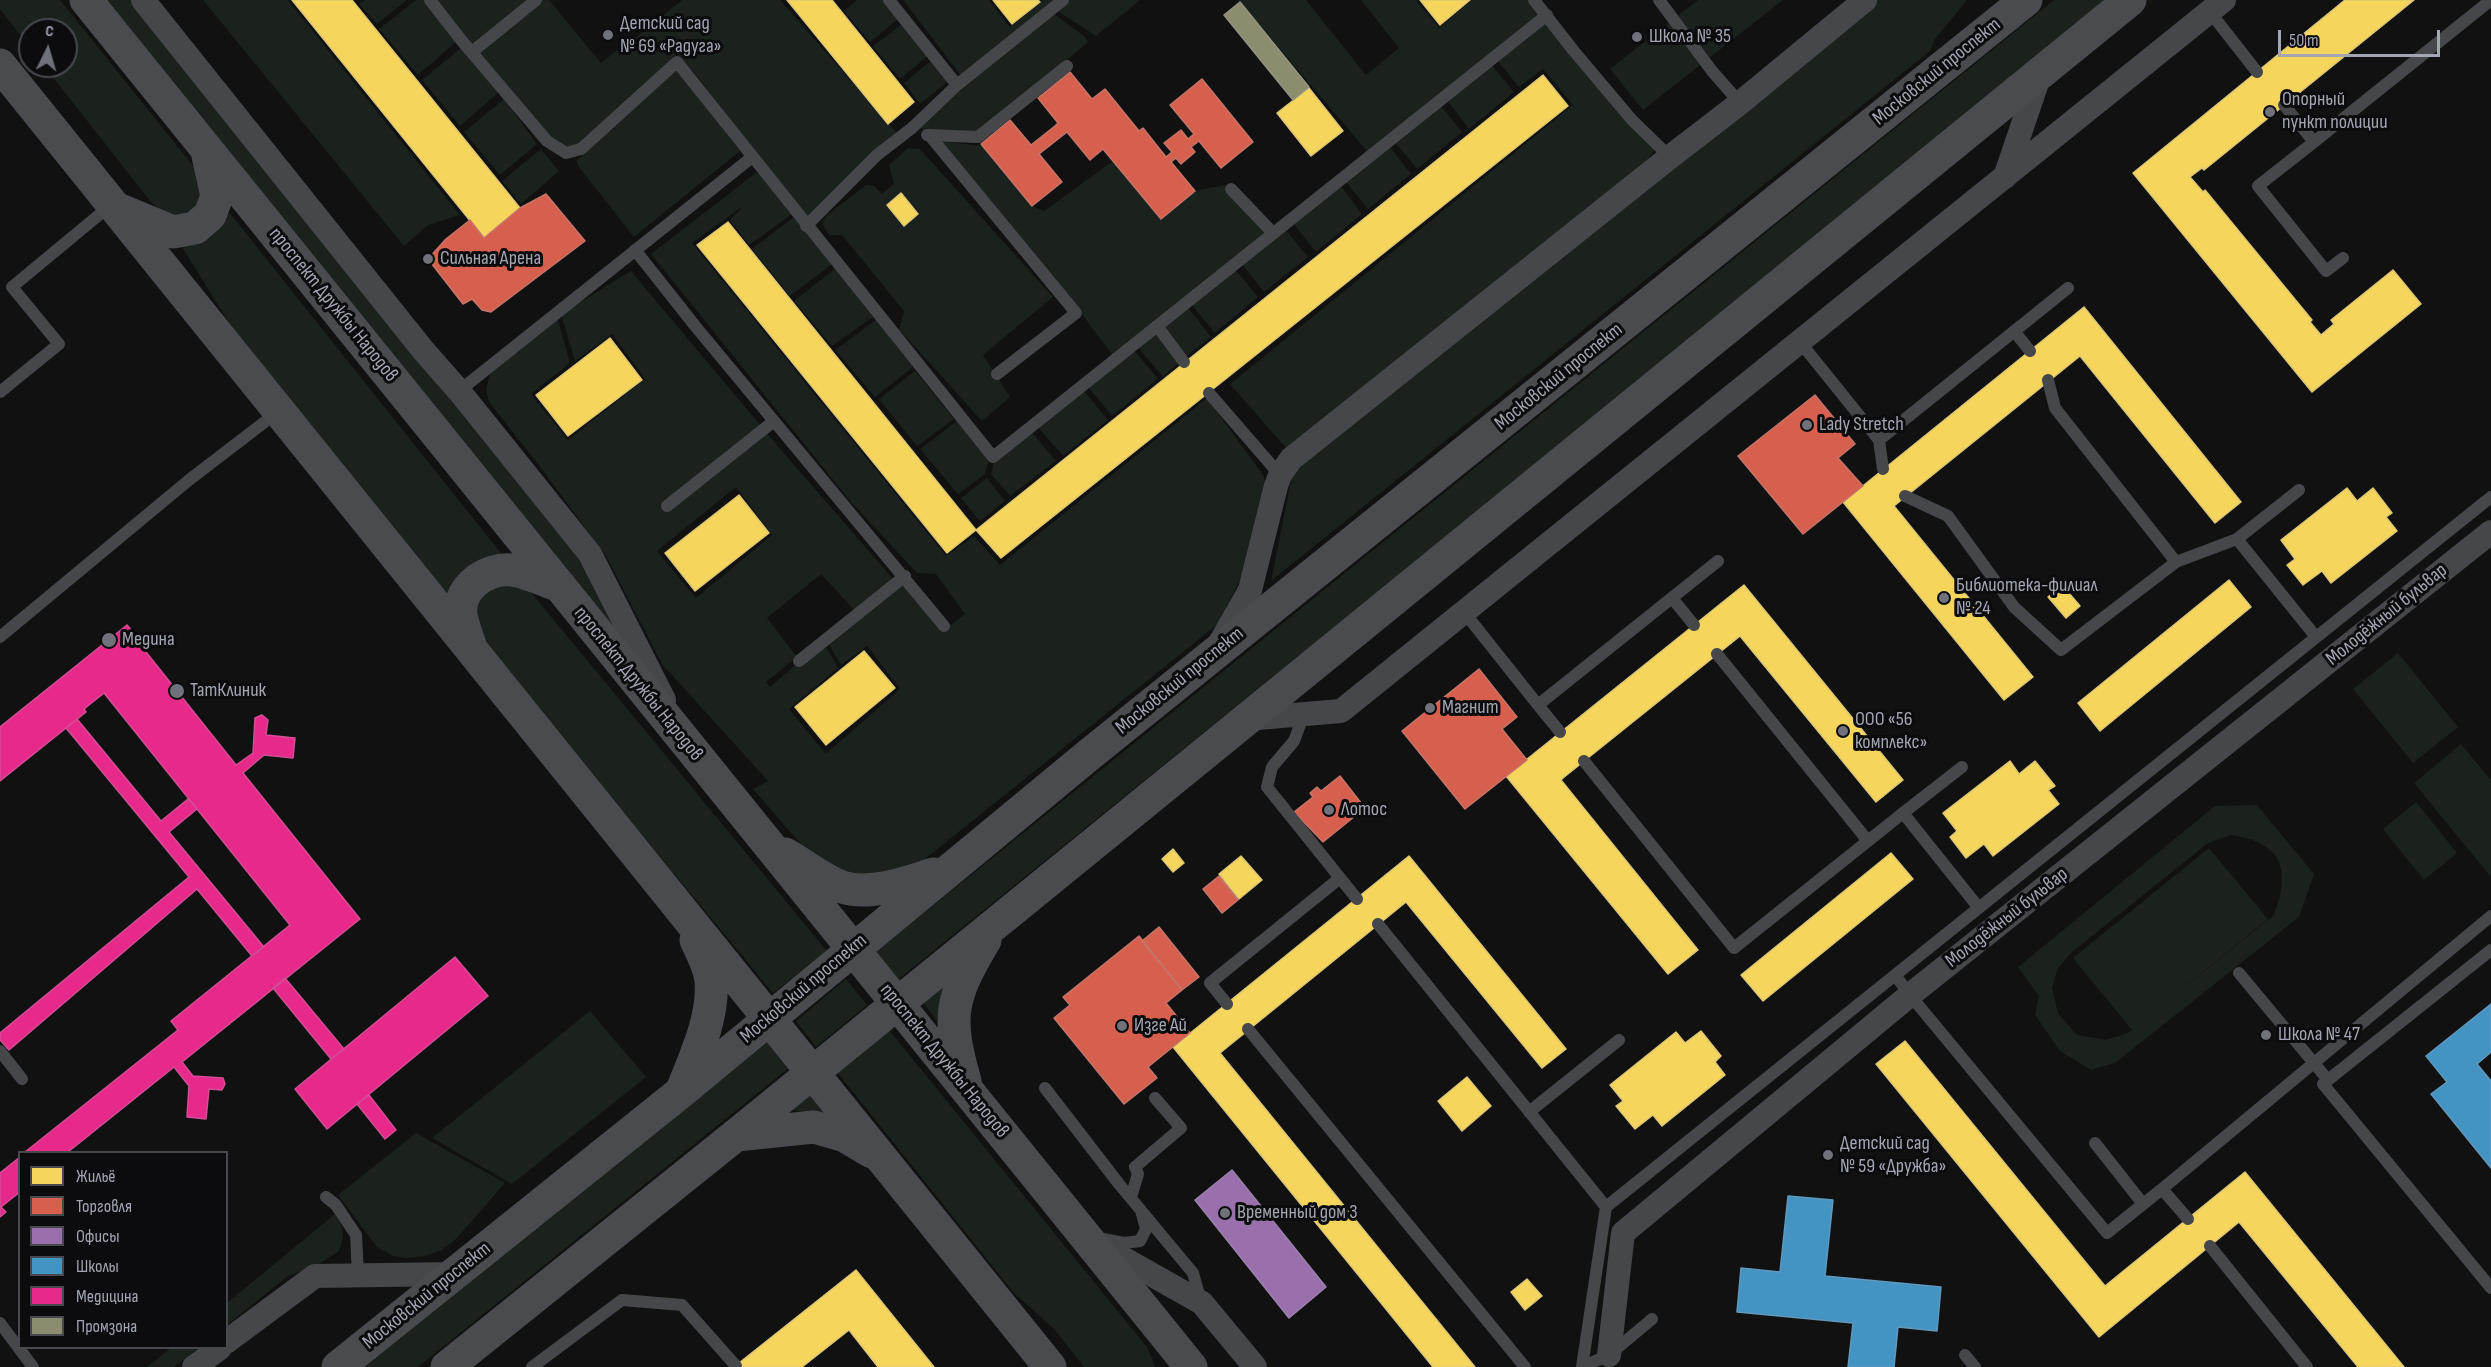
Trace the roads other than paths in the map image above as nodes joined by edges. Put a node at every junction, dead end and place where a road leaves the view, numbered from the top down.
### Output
1 (86, 0) edge
2 (144, 0) edge
3 (430, 0) edge
4 (536, 0) edge
5 (889, 0) edge
6 (1063, 0) edge
7 (1534, 0) edge
8 (1659, 0) edge
9 (1865, 0) edge
10 (2026, 0) edge
11 (2130, 0) edge
12 (2491, 0) edge
13 (2217, 6) edge
14 (1546, 15) junction
15 (472, 52) junction
16 (0, 65) edge
17 (1067, 66) dead end
18 (2257, 72) dead end
19 (2040, 73) junction
20 (957, 85) junction
21 (1740, 104) junction
22 (2284, 105) dead end
23 (912, 128) junction
24 (930, 136) junction
25 (2314, 142) junction
26 (207, 150) junction
27 (1670, 157) junction
28 (751, 158) junction
29 (2005, 177) junction
30 (1231, 189) dead end
31 (114, 206) junction
32 (806, 226) junction
33 (1273, 233) junction
34 (635, 250) junction
35 (2343, 258) dead end
36 (2068, 288) dead end
37 (1157, 326) junction
38 (2014, 331) junction
39 (1800, 342) junction
40 (2030, 351) dead end
41 (1185, 362) dead end
42 (997, 374) dead end
43 (2048, 381) dead end
44 (459, 391) junction
45 (0, 392) edge
46 (1209, 393) dead end
47 (279, 411) junction
48 (774, 421) junction
49 (1879, 440) junction
50 (1883, 470) dead end
51 (1280, 475) junction
52 (2299, 490) dead end
53 (1905, 496) dead end
54 (2491, 497) edge
55 (668, 506) dead end
56 (2491, 532) edge
57 (2237, 539) junction
58 (1718, 561) dead end
59 (2176, 562) junction
60 (905, 576) junction
61 (560, 586) junction
62 (1672, 598) junction
63 (1464, 612) junction
64 (1694, 625) dead end
65 (944, 626) dead end
66 (0, 637) edge
67 (2316, 637) junction
68 (471, 650) junction
69 (1717, 654) dead end
70 (1212, 656) junction
71 (799, 661) dead end
72 (1538, 705) junction
73 (1304, 714) junction
74 (1246, 719) junction
75 (1560, 732) dead end
76 (684, 739) junction
77 (1584, 761) dead end
78 (1962, 767) dead end
79 (1903, 813) junction
80 (1868, 841) junction
81 (769, 845) junction
82 (949, 869) junction
83 (1340, 878) junction
84 (1357, 899) dead end
85 (1979, 908) junction
86 (682, 911) junction
87 (2491, 916) edge
88 (996, 922) junction
89 (1378, 924) dead end
90 (853, 949) junction
91 (2491, 950) edge
92 (2239, 973) dead end
93 (1895, 975) junction
94 (1910, 995) junction
95 (897, 1003) junction
96 (1227, 1004) dead end
97 (769, 1019) junction
98 (2358, 1027) junction
99 (1248, 1029) dead end
100 (1619, 1040) dead end
101 (2371, 1045) junction
102 (0, 1051) edge
103 (2314, 1063) junction
104 (812, 1072) junction
105 (22, 1079) dead end
106 (2328, 1080) junction
107 (1044, 1088) dead end
108 (968, 1091) junction
109 (681, 1092) junction
110 (1155, 1098) dead end
111 (1529, 1112) junction
112 (736, 1135) junction
113 (2095, 1143) dead end
114 (881, 1158) junction
115 (2162, 1189) junction
116 (326, 1197) dead end
117 (1131, 1197) junction
118 (2143, 1204) junction
119 (1606, 1207) junction
120 (1142, 1212) junction
121 (2188, 1219) dead end
122 (1085, 1236) junction
123 (2210, 1246) dead end
124 (453, 1274) junction
125 (358, 1275) junction
126 (2491, 1288) edge
127 (1202, 1303) junction
128 (1006, 1313) junction
129 (1652, 1319) dead end
130 (0, 1323) edge
131 (1160, 1329) junction
132 (228, 1341) edge
133 (18, 1347) edge
134 (20, 1349) edge
135 (217, 1349) edge
136 (1609, 1355) junction
137 (1965, 1355) dead end
138 (736, 1366) edge
139 (33, 1367) edge
140 (194, 1367) edge
141 (338, 1367) edge
142 (447, 1367) edge
143 (532, 1367) edge
144 (1050, 1367) edge
145 (1071, 1367) edge
146 (1169, 1367) edge
147 (1191, 1367) edge
148 (1255, 1367) edge
149 (1525, 1367) edge
150 (1582, 1367) edge
151 (1975, 1367) edge
152 (2307, 1367) edge

1 - 26 main road, проспект Дружбы Народов
2 - 44 street
3 - 15 lane
4 - 15 lane
5 - 20 lane
6 - 20 lane
7 - 14 lane
8 - 21 lane
9 - 21 street
10 - 70 main road, Московский проспект
11 - 19 main road
12 - 25 lane
13 - 18 lane
13 - 29 street
14 - 27 lane
14 - 33 lane
15 - 28 lane
16 - 31 main road
17 - 24 lane
19 - 29 street
19 - 74 main road
20 - 23 lane
21 - 27 street
22 - 25 lane
23 - 24 lane
23 - 32 lane
24 - 42 lane
25 - 35 lane
26 - 31 main road
26 - 61 main road, проспект Дружбы Народов
27 - 51 street
28 - 32 lane
28 - 34 lane
29 - 39 street
30 - 33 lane
31 - 45 lane
31 - 47 main road
32 - 37 lane
33 - 37 lane
34 - 44 lane
34 - 48 lane
36 - 38 lane
37 - 41 lane
38 - 40 lane
38 - 49 lane
39 - 49 lane
39 - 63 street
43 - 59 lane
44 - 76 street
46 - 51 lane
47 - 66 lane
47 - 68 main road
48 - 55 lane
48 - 60 lane
49 - 50 lane
51 - 70 street
52 - 57 lane
53 - 59 lane
54 - 67 lane
56 - 94 street, Молодёжный бульвар
57 - 59 lane
57 - 67 lane
58 - 62 lane
60 - 65 lane
60 - 71 lane
61 - 68 main road
61 - 76 main road, проспект Дружбы Народов
62 - 64 lane
62 - 72 lane
63 - 72 lane
63 - 73 street
67 - 85 lane
68 - 86 main road
69 - 80 lane
70 - 82 main road, Московский проспект
72 - 75 lane
73 - 74 street
73 - 83 lane
74 - 88 main road
76 - 81 main road, проспект Дружбы Народов
77 - 80 lane
78 - 79 lane
79 - 80 lane
79 - 85 lane
81 - 82 main road
81 - 90 main road, проспект Дружбы Народов
82 - 90 main road, Московский проспект
83 - 84 lane
83 - 96 lane
85 - 93 lane
86 - 97 main road
86 - 109 main road
87 - 98 lane
88 - 95 main road
88 - 108 main road
89 - 111 lane
90 - 95 main road, проспект Дружбы Народов
90 - 97 main road, Московский проспект
91 - 101 lane
92 - 103 lane
93 - 94 lane
93 - 119 lane
94 - 118 lane
94 - 136 street, Молодёжный бульвар
95 - 104 main road
95 - 108 main road, проспект Дружбы Народов
97 - 104 main road
97 - 109 main road, Московский проспект
98 - 101 lane
98 - 103 lane
99 - 149 lane
100 - 111 lane
101 - 106 lane
102 - 105 lane
103 - 106 lane
103 - 115 lane
104 - 112 main road
104 - 114 main road
106 - 126 lane
107 - 117 lane
108 - 122 main road, проспект Дружбы Народов
109 - 124 main road, Московский проспект
110 - 117 lane
111 - 119 lane
112 - 114 main road
112 - 142 main road
113 - 118 lane
114 - 128 main road
115 - 118 lane
115 - 121 lane
116 - 125 lane
117 - 120 lane
119 - 150 lane
120 - 122 lane
120 - 127 lane
122 - 127 street
122 - 131 main road, проспект Дружбы Народов
123 - 152 lane
124 - 125 street
124 - 141 main road, Московский проспект
125 - 132 street
127 - 148 street
128 - 144 main road
128 - 145 main road
129 - 136 lane
130 - 133 lane
131 - 146 main road
131 - 147 main road, проспект Дружбы Народов
134 - 139 lane
135 - 140 street
136 - 150 lane
137 - 151 lane
138 - 143 lane

